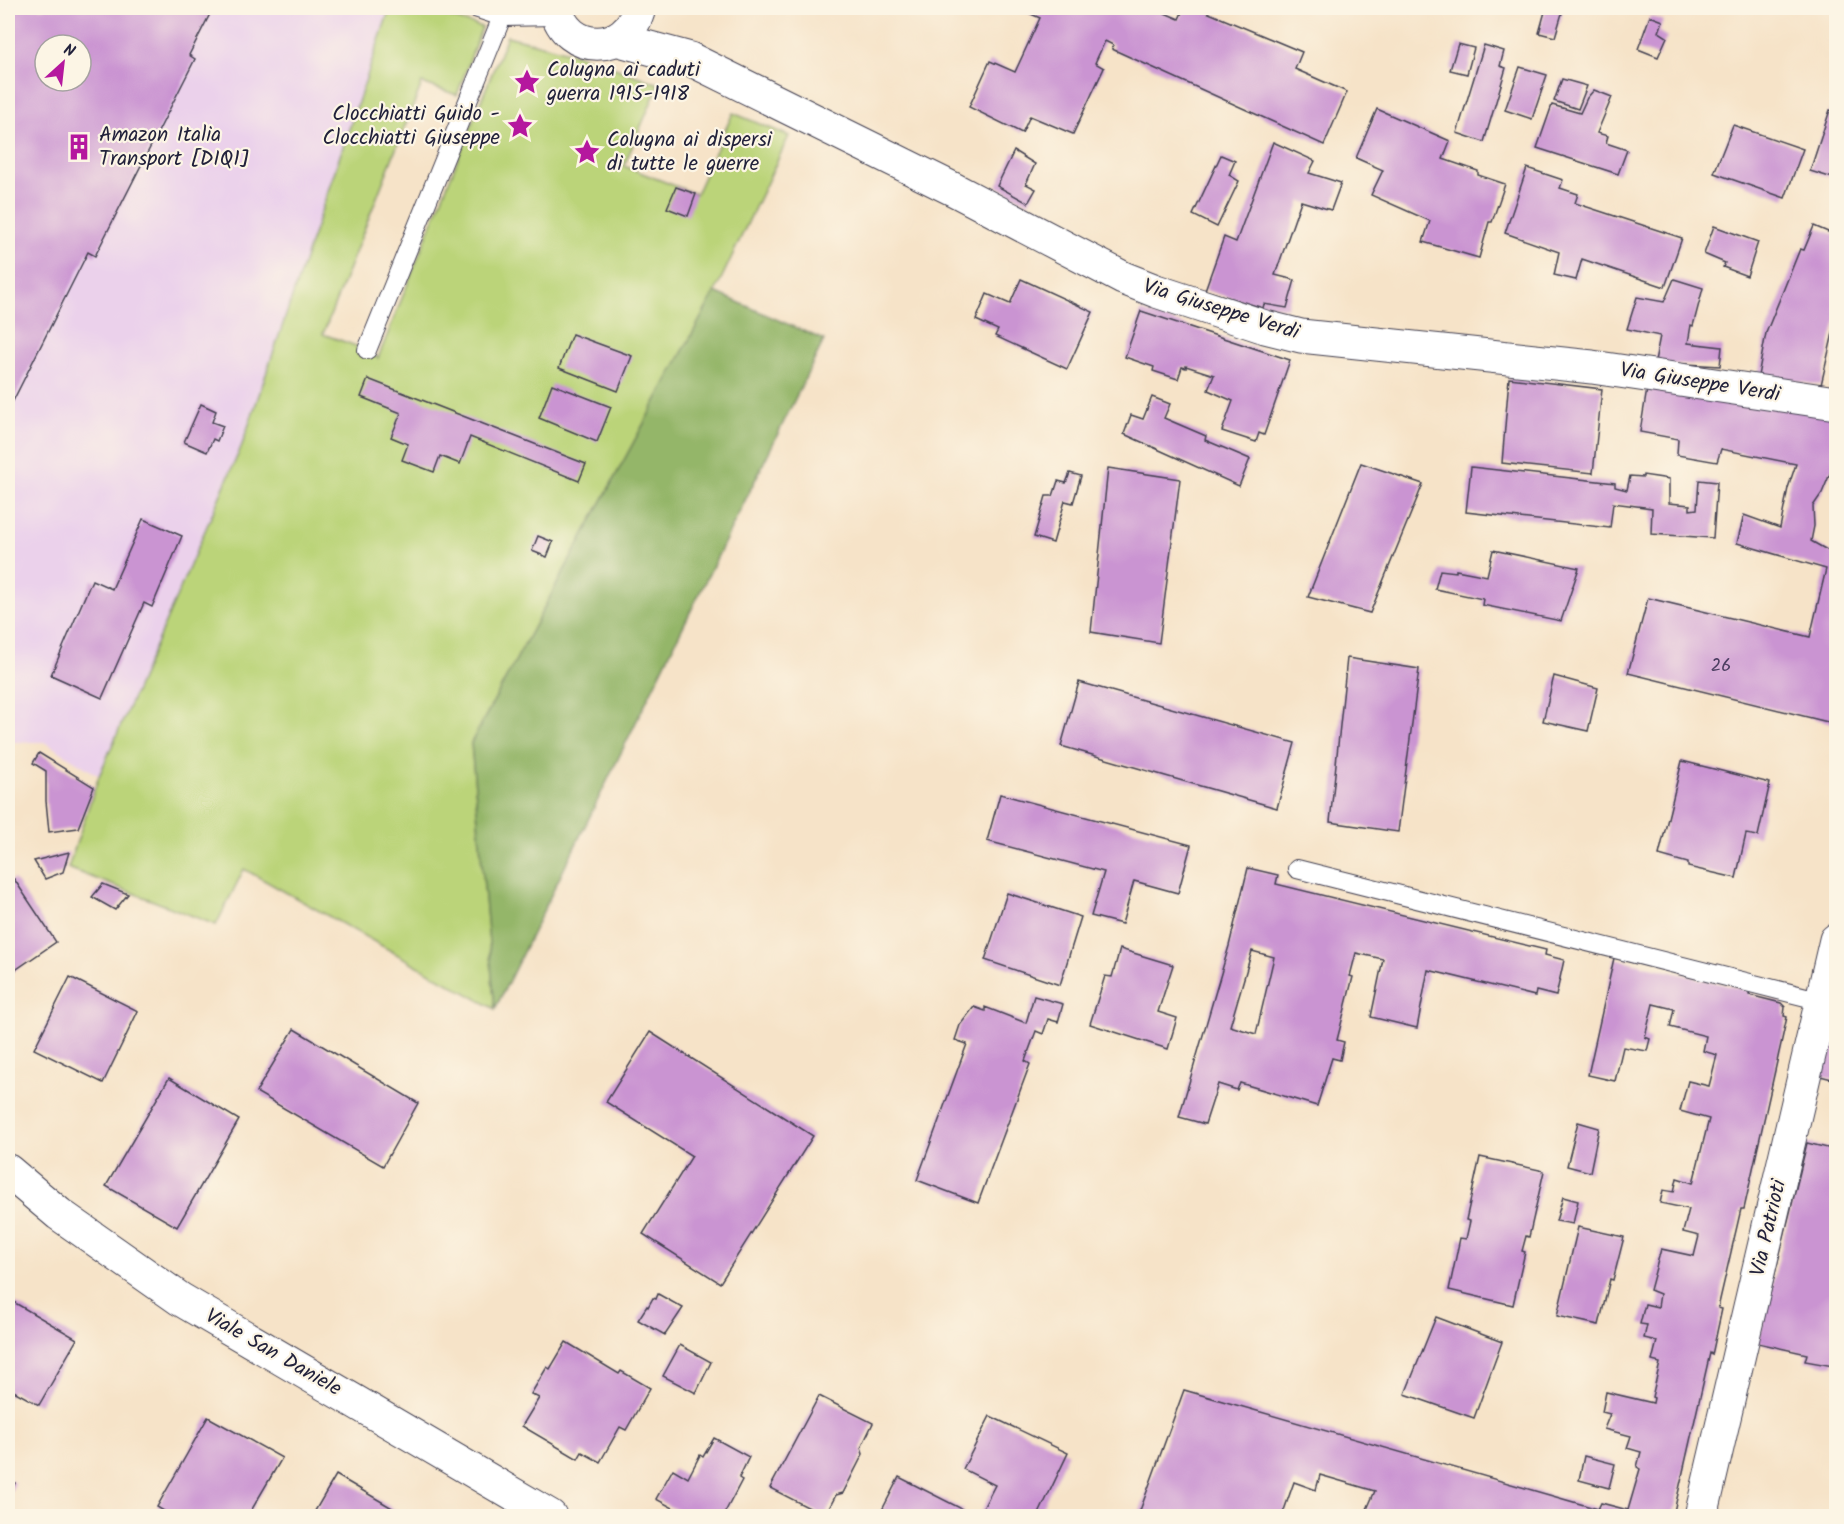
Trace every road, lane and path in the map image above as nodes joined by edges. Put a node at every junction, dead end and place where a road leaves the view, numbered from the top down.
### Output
1 (475, 8) edge
2 (639, 8) edge
3 (557, 12) edge
4 (502, 17) junction
5 (616, 39) junction
6 (690, 59) junction
7 (367, 350) dead end
8 (1836, 403) edge
9 (1297, 869) dead end
10 (1836, 940) edge
11 (1822, 1001) junction
12 (8, 1171) edge
13 (550, 1516) edge
14 (1701, 1516) edge

1 - 4 lane
2 - 5 street
2 - 6 street, Via Giuseppe Verdi
3 - 4 lane
3 - 5 street
4 - 7 lane
5 - 6 street, Via Giuseppe Verdi
6 - 8 street, Via Giuseppe Verdi
9 - 11 lane
10 - 11 street, Via Patrioti
11 - 14 street, Via Patrioti
12 - 13 street, Viale San Daniele

